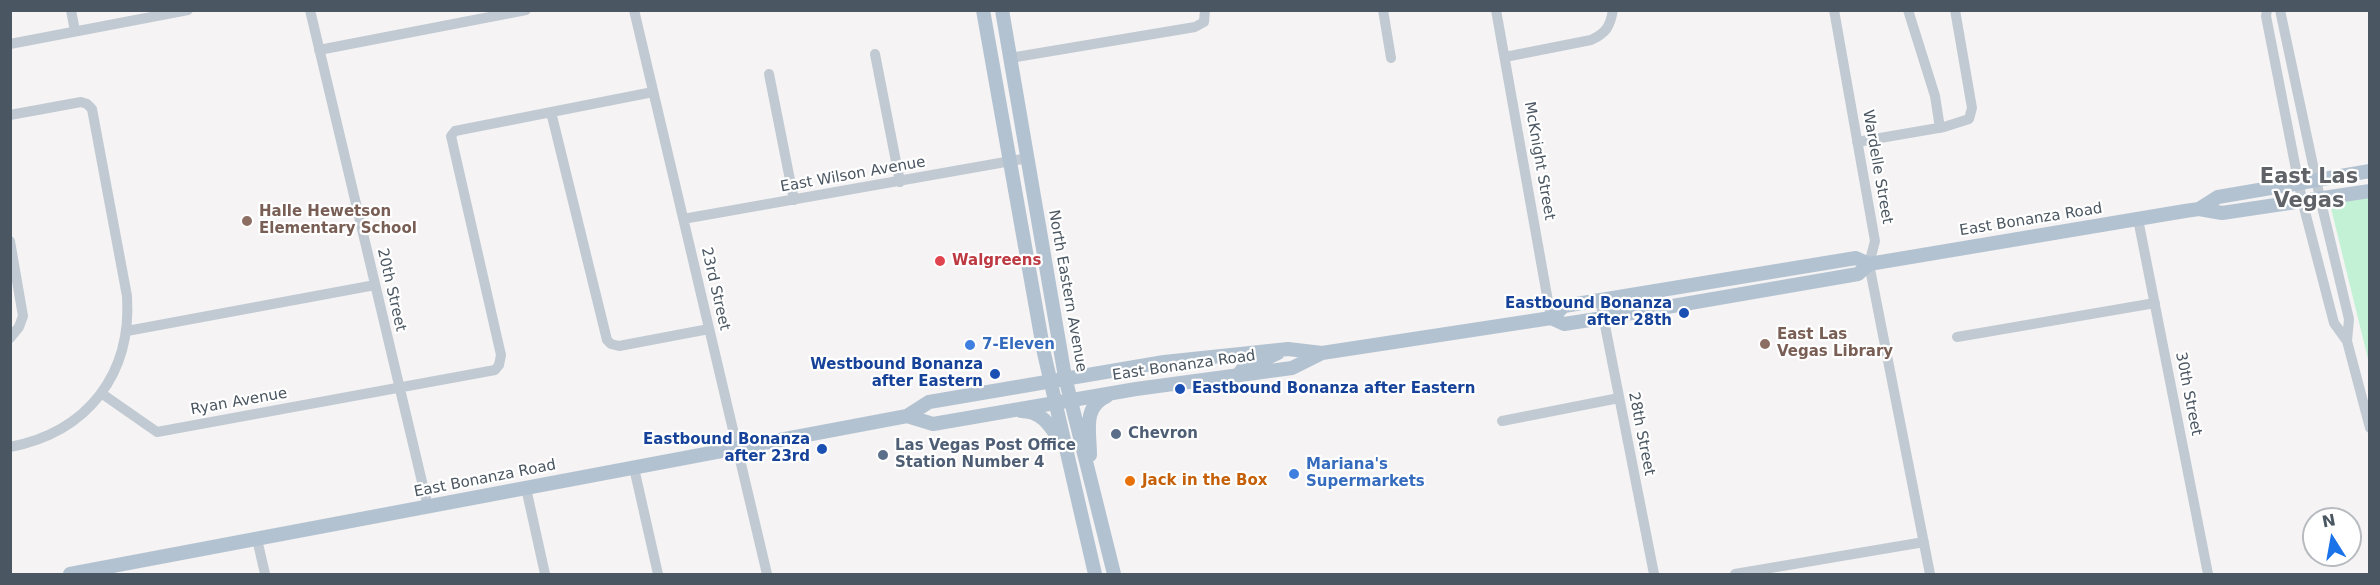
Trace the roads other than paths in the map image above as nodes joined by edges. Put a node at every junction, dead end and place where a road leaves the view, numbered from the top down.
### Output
1 (71, 10) edge
2 (188, 10) edge
3 (310, 10) edge
4 (526, 10) edge
5 (634, 10) edge
6 (983, 10) edge
7 (1002, 10) edge
8 (1206, 10) edge
9 (1383, 10) edge
10 (1497, 10) edge
11 (1613, 10) edge
12 (1834, 10) edge
13 (1908, 10) edge
14 (1955, 10) edge
15 (2267, 10) edge
16 (2280, 10) edge
17 (75, 31) junction
18 (10, 44) edge
19 (319, 50) junction
20 (875, 54) dead end
21 (1505, 57) junction
22 (1010, 58) junction
23 (1391, 58) dead end
24 (769, 74) dead end
25 (653, 92) junction
26 (552, 111) junction
27 (10, 115) edge
28 (1940, 128) junction
29 (1857, 142) junction
30 (1028, 158) junction
31 (1010, 161) junction
32 (2370, 171) edge
33 (2316, 181) junction
34 (900, 182) junction
35 (2299, 183) junction
36 (2370, 191) edge
37 (2320, 198) junction
38 (794, 200) junction
39 (2302, 200) junction
40 (2199, 209) junction
41 (683, 219) junction
42 (2138, 219) junction
43 (10, 241) edge
44 (1869, 264) junction
45 (375, 285) junction
46 (1600, 300) junction
47 (2155, 303) junction
48 (1551, 318) junction
49 (1603, 318) junction
50 (709, 329) junction
51 (127, 332) junction
52 (1957, 337) dead end
53 (10, 338) edge
54 (2348, 341) junction
55 (1288, 349) junction
56 (1322, 353) junction
57 (1238, 375) junction
58 (1065, 377) junction
59 (1050, 380) junction
60 (399, 388) junction
61 (1118, 392) junction
62 (101, 393) junction
63 (1619, 398) junction
64 (1070, 400) junction
65 (1054, 402) junction
66 (1004, 411) junction
67 (907, 416) junction
68 (1502, 421) dead end
69 (2370, 428) edge
70 (10, 447) edge
71 (1064, 447) junction
72 (737, 448) junction
73 (634, 468) junction
74 (1089, 474) junction
75 (526, 488) junction
76 (428, 507) junction
77 (257, 539) junction
78 (1924, 542) junction
79 (1799, 569) edge
80 (1094, 570) edge
81 (70, 574) edge
82 (265, 574) edge
83 (545, 574) edge
84 (658, 574) edge
85 (767, 574) edge
86 (1104, 574) edge
87 (1114, 574) edge
88 (1654, 574) edge
89 (1735, 574) edge
90 (1930, 574) edge
91 (2208, 574) edge

1 - 17 street
2 - 17 street
3 - 19 street, 20th Street
4 - 19 street
5 - 25 street, 23rd Street
6 - 31 main road
7 - 22 main road, North Eastern Avenue
8 - 22 street
9 - 23 street
10 - 21 street, McKnight Street
11 - 21 street
12 - 29 street, Wardelle Street
13 - 28 street
14 - 28 street
15 - 35 street
16 - 33 street
17 - 18 street
19 - 45 street, 20th Street
20 - 34 street
21 - 48 street, McKnight Street
22 - 30 main road, North Eastern Avenue
24 - 38 street
25 - 26 street
25 - 41 street, 23rd Street
26 - 50 street
26 - 60 street, Ryan Avenue
27 - 51 street
28 - 29 street
29 - 44 street, Wardelle Street
30 - 31 street, East Wilson Avenue
30 - 58 main road, North Eastern Avenue
31 - 34 street, East Wilson Avenue
31 - 59 main road
32 - 33 main road, East Bonanza Road
33 - 35 main road, East Bonanza Road
33 - 37 street
34 - 38 street, East Wilson Avenue
35 - 39 street
35 - 40 main road, East Bonanza Road
36 - 37 main road, East Bonanza Road
37 - 39 main road, East Bonanza Road
37 - 54 street
38 - 41 street, East Wilson Avenue
39 - 40 main road, East Bonanza Road
39 - 54 street
40 - 42 main road, East Bonanza Road
41 - 50 street, 23rd Street
42 - 44 main road, East Bonanza Road
42 - 47 street, 30th Street
43 - 53 street
44 - 46 main road, East Bonanza Road
44 - 49 main road, East Bonanza Road
44 - 78 street, Wardelle Street
45 - 51 street
45 - 60 street, 20th Street
46 - 48 main road, East Bonanza Road
46 - 49 street, 28th Street
47 - 52 street
47 - 91 street, 30th Street
48 - 49 main road, East Bonanza Road
48 - 56 main road, East Bonanza Road
49 - 63 street, 28th Street
50 - 72 street, 23rd Street
51 - 62 street
54 - 69 street
55 - 56 main road, East Bonanza Road
55 - 57 main road
55 - 58 main road, East Bonanza Road
56 - 57 main road, East Bonanza Road
57 - 61 main road, East Bonanza Road
58 - 59 main road, East Bonanza Road
58 - 64 main road, North Eastern Avenue
59 - 65 main road
59 - 67 main road, East Bonanza Road
60 - 62 street, Ryan Avenue
60 - 76 street, 20th Street
61 - 64 main road, East Bonanza Road
61 - 74 main road
62 - 70 street
63 - 68 street
63 - 88 street, 28th Street
64 - 65 main road, East Bonanza Road
64 - 74 main road, North Eastern Avenue
65 - 66 main road, East Bonanza Road
65 - 71 main road
66 - 67 main road, East Bonanza Road
66 - 71 main road
67 - 72 main road, East Bonanza Road
71 - 80 main road
72 - 73 main road, East Bonanza Road
72 - 85 street, 23rd Street
73 - 75 main road, East Bonanza Road
73 - 84 street
74 - 87 main road, North Eastern Avenue
75 - 76 main road, East Bonanza Road
75 - 83 street
76 - 77 main road, East Bonanza Road
77 - 81 main road, East Bonanza Road
77 - 82 street
78 - 79 street
78 - 90 street, Wardelle Street
79 - 89 street
80 - 86 main road

